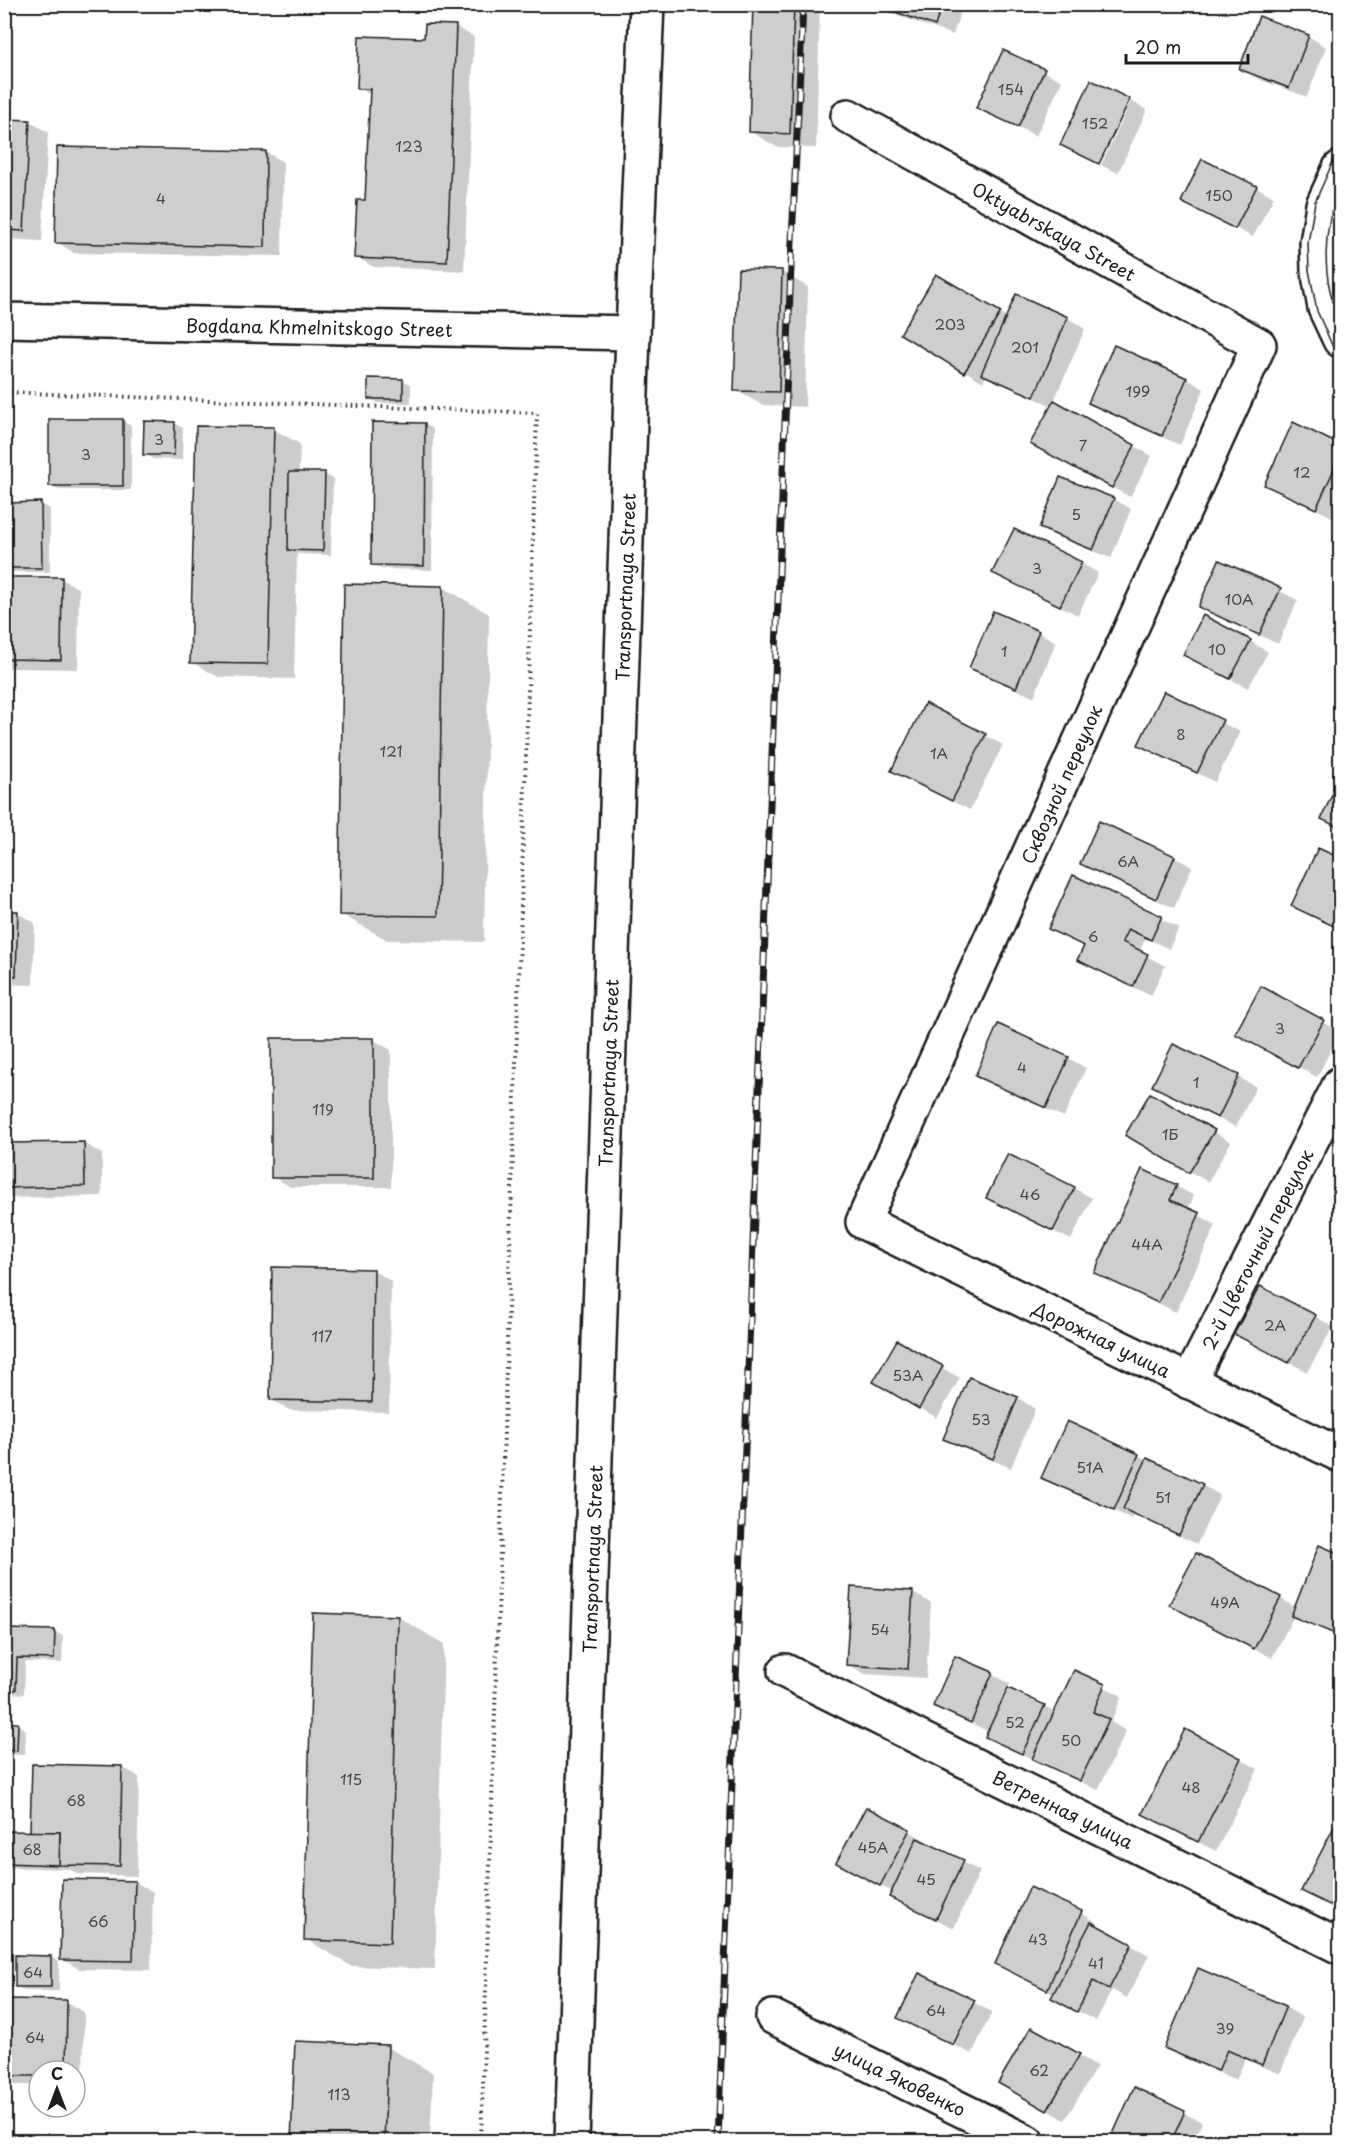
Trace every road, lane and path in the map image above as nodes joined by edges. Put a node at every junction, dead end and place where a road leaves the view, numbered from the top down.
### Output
1 (647, 4) edge
2 (848, 116) dead end
3 (1341, 168) edge
4 (4, 320) edge
5 (633, 333) junction
6 (1341, 340) edge
7 (1259, 345) joint
8 (4, 392) edge
9 (1341, 1084) edge
10 (863, 1222) joint
11 (1189, 1382) junction
12 (1341, 1455) edge
13 (785, 1671) dead end
14 (1341, 1947) edge
15 (773, 2017) dead end
16 (481, 2142) edge
17 (572, 2142) edge
18 (1027, 2142) edge

1 - 5 street, Transportnaya Street
2 - 7 street, Oktyabrskaya Street
3 - 6 street
4 - 5 street, Bogdana Khmelnitskogo Street
5 - 17 street, Transportnaya Street
7 - 10 street, Сквозной переулок
8 - 16 path
9 - 11 street, 2-й Цветочный переулок
10 - 11 street, Дорожная улица
11 - 12 street, Дорожная улица
13 - 14 street, Ветренная улица
15 - 18 street, улица Яковенко

